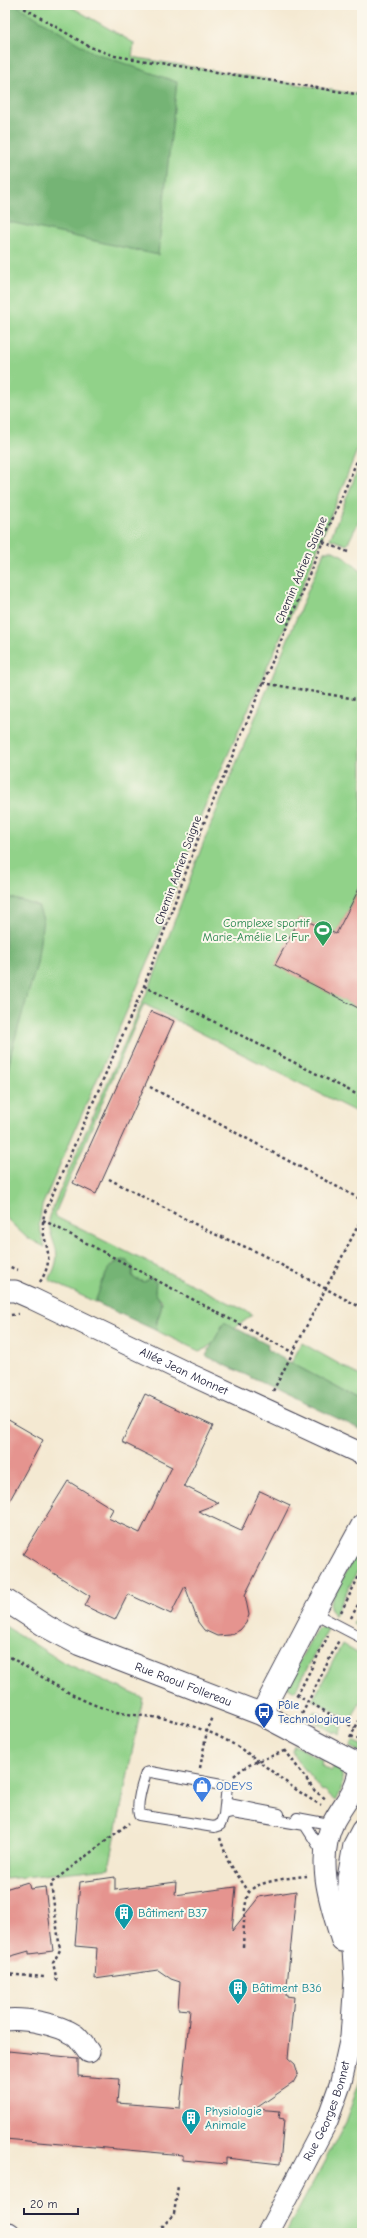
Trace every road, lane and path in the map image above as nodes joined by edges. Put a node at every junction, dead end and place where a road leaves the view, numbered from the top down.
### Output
1 (19, 5) edge
2 (362, 95) edge
3 (362, 449) edge
4 (323, 542) junction
5 (348, 552) dead end
6 (263, 683) junction
7 (362, 700) edge
8 (144, 986) junction
9 (150, 1087) dead end
10 (362, 1097) edge
11 (109, 1179) dead end
12 (362, 1200) edge
13 (362, 1218) edge
14 (43, 1220) junction
15 (5, 1265) edge
16 (24, 1273) dead end
17 (48, 1284) dead end
18 (36, 1285) junction
19 (326, 1288) junction
20 (5, 1290) edge
21 (362, 1308) edge
22 (292, 1352) junction
23 (266, 1389) dead end
24 (362, 1454) edge
25 (362, 1525) edge
26 (362, 1597) edge
27 (5, 1600) edge
28 (314, 1613) junction
29 (345, 1629) junction
30 (362, 1638) edge
31 (5, 1654) edge
32 (276, 1687) junction
33 (220, 1698) junction
34 (307, 1702) junction
35 (261, 1714) junction
36 (362, 1715) edge
37 (355, 1728) junction
38 (295, 1731) junction
39 (207, 1732) junction
40 (351, 1736) junction
41 (348, 1741) dead end
42 (362, 1741) edge
43 (286, 1750) junction
44 (258, 1760) junction
45 (361, 1767) edge
46 (197, 1780) junction
47 (224, 1785) junction
48 (226, 1801) junction
49 (139, 1815) junction
50 (224, 1815) junction
51 (338, 1816) junction
52 (218, 1827) junction
53 (362, 1830) edge
54 (325, 1866) junction
55 (249, 1892) junction
56 (243, 1947) dead end
57 (5, 1974) edge
58 (44, 1977) dead end
59 (355, 1979) junction
60 (57, 1981) dead end
61 (5, 2020) edge
62 (89, 2052) dead end
63 (178, 2186) dead end
64 (5, 2233) edge
65 (9, 2233) edge
66 (160, 2233) edge
67 (268, 2233) edge

1 - 2 path
3 - 4 path, Chemin Adrien Saigne
4 - 5 path
4 - 6 path, Chemin Adrien Saigne
6 - 7 path
6 - 8 path, Chemin Adrien Saigne
8 - 10 path
8 - 14 path, Chemin Adrien Saigne
9 - 12 path
11 - 19 path
13 - 19 path
14 - 18 path, Chemin Adrien Saigne
14 - 22 path
15 - 16 path
17 - 18 path
18 - 20 street, Allée Jean Monnet
18 - 24 street, Allée Jean Monnet
19 - 21 path
19 - 22 path
22 - 23 path
25 - 28 street
26 - 29 path
27 - 33 street, Rue Raoul Follereau
28 - 29 lane
28 - 32 street
29 - 30 lane
29 - 34 path
31 - 39 path
32 - 34 path
32 - 35 street
33 - 35 street, Rue Raoul Follereau
33 - 39 path
34 - 37 path
34 - 38 path
35 - 38 street, Rue Raoul Follereau
36 - 37 path
37 - 40 path
38 - 43 path
38 - 45 street, Rue Raoul Follereau
39 - 44 path
39 - 46 path
40 - 41 path
40 - 42 path
43 - 44 path
43 - 51 path
44 - 47 path
44 - 51 path
45 - 51 street, Rue Georges Bonnet
46 - 47 lane
46 - 49 lane
47 - 48 lane
48 - 50 lane
48 - 51 lane
49 - 52 lane
49 - 60 path
50 - 52 lane
50 - 54 lane
51 - 54 street, Rue Georges Bonnet
52 - 55 path
53 - 59 street, Rue Georges Bonnet
54 - 55 path
54 - 59 street, Rue Georges Bonnet
55 - 56 path
57 - 58 path
59 - 67 street, Rue Georges Bonnet
61 - 62 street
63 - 66 path
64 - 65 street

